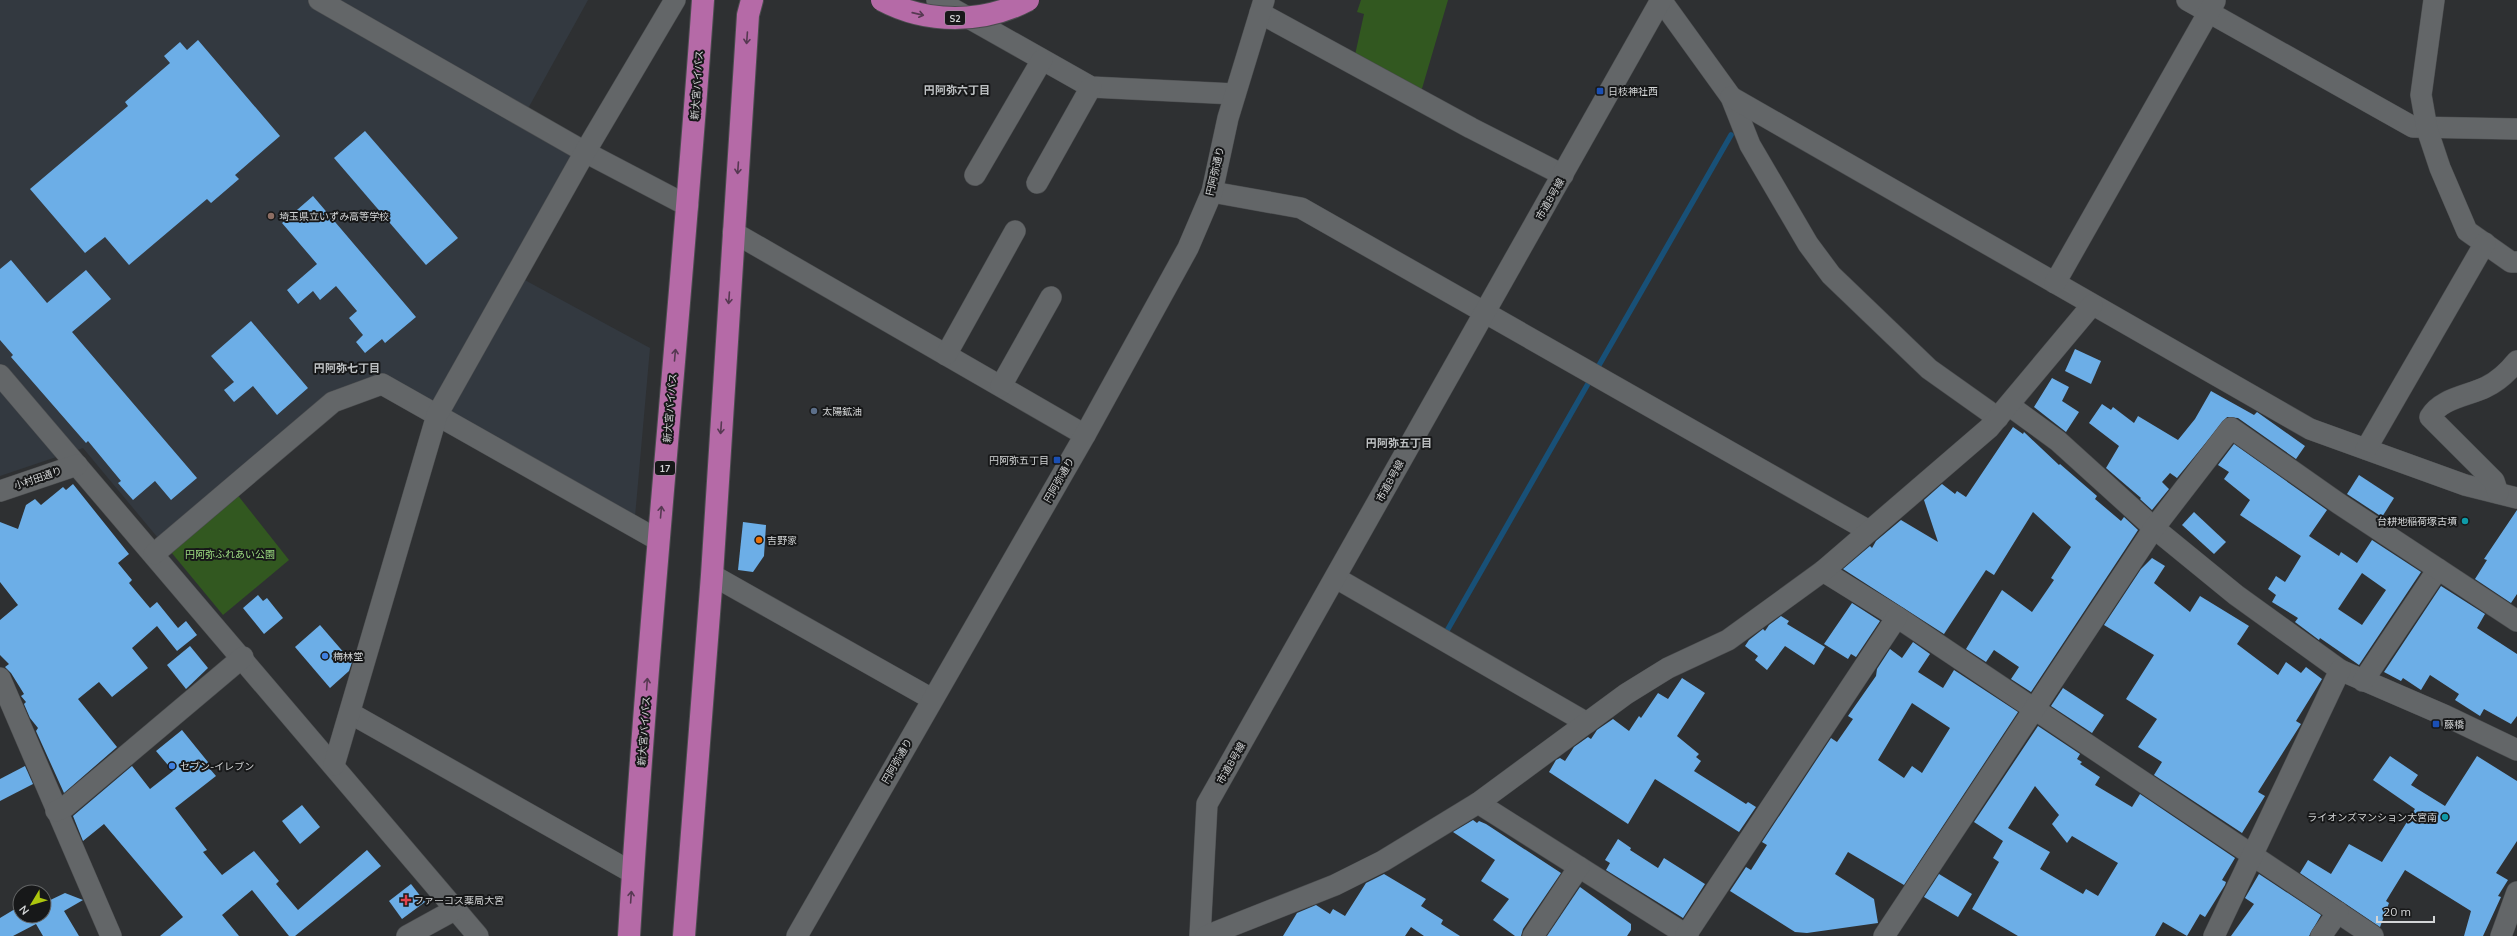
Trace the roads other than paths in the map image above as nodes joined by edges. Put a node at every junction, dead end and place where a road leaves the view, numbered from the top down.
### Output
1 (320, 0) edge
2 (675, 0) edge
3 (703, 0) edge
4 (882, 0) edge
5 (937, 0) edge
6 (1028, 0) edge
7 (1661, 0) edge
8 (2187, 0) edge
9 (2434, 0) edge
10 (749, 5) edge
11 (2212, 6) edge
12 (1262, 7) edge
13 (1042, 60) junction
14 (1091, 87) junction
15 (1235, 94) junction
16 (1731, 97) junction
17 (2426, 129) junction
18 (2517, 129) edge
19 (585, 152) junction
20 (975, 175) dead end
21 (1563, 175) junction
22 (1037, 183) dead end
23 (1212, 192) junction
24 (688, 206) junction
25 (1015, 231) dead end
26 (733, 232) junction
27 (2485, 243) junction
28 (2517, 262) edge
29 (2054, 283) junction
30 (1051, 297) dead end
31 (2092, 305) junction
32 (1485, 311) junction
33 (946, 355) junction
34 (2517, 361) edge
35 (0, 375) edge
36 (1001, 386) junction
37 (2004, 412) junction
38 (437, 414) junction
39 (1085, 435) junction
40 (2366, 449) junction
41 (77, 465) junction
42 (0, 491) edge
43 (2508, 496) edge
44 (2154, 528) junction
45 (1869, 531) junction
46 (658, 540) junction
47 (154, 554) junction
48 (2438, 569) junction
49 (1823, 571) junction
50 (712, 575) junction
51 (1336, 578) junction
52 (1897, 617) junction
53 (2517, 621) edge
54 (243, 657) junction
55 (2340, 670) junction
56 (0, 678) edge
57 (2363, 680) junction
58 (932, 699) junction
59 (2034, 710) junction
60 (350, 713) junction
61 (1587, 723) junction
62 (2517, 750) edge
63 (334, 765) junction
64 (1478, 803) junction
65 (56, 811) junction
66 (2253, 855) junction
67 (1579, 867) junction
68 (633, 873) junction
69 (2517, 892) edge
70 (456, 909) junction
71 (2338, 912) junction
72 (1211, 935) edge
73 (1687, 935) edge
74 (111, 936) edge
75 (407, 936) edge
76 (478, 936) edge
77 (629, 936) edge
78 (684, 936) edge
79 (797, 936) edge
80 (1533, 936) edge
81 (1884, 936) edge
82 (2214, 936) edge
83 (2321, 936) edge
84 (2373, 936) edge
85 (2501, 936) edge

1 - 19 street
2 - 19 street
3 - 24 highway, 新大宮バイパス / 17
4 -> 6 highway, S2, bridge
5 - 13 street
7 - 16 street
7 - 21 street, 市道8号線
8 - 11 street
9 - 17 street
10 -> 26 highway
11 - 17 street
11 - 29 street
12 - 15 street, 円阿弥通り
12 - 21 street
13 - 14 street
13 - 20 street
14 - 15 street
14 - 22 street
15 - 23 street, 円阿弥通り
16 - 29 street
16 - 37 street
17 - 18 street
17 - 27 street
19 - 24 street
19 - 38 street
21 - 32 street, 市道8号線
23 - 32 street
23 - 39 street, 円阿弥通り
46 -> 24 highway, 新大宮バイパス / 17
25 - 33 street
26 - 33 street
26 -> 50 highway
27 - 28 street
27 - 40 street
29 - 31 street
30 - 36 street
31 - 37 street
31 - 40 street
32 - 45 street
32 - 51 street, 市道8号線
33 - 36 street
34 - 43 street
35 - 41 street
36 - 39 street
37 - 44 street
37 - 45 street
38 - 46 street
38 - 47 street
38 - 60 street
39 - 58 street, 円阿弥通り
40 - 43 street
41 - 42 street, 小村田通り
41 - 47 street
44 - 48 street
44 - 55 street
44 - 59 street
45 - 49 street
68 -> 46 highway, 新大宮バイパス / 17
47 - 54 street
48 - 53 street
48 - 57 street
49 - 52 street
49 - 61 street
50 - 58 street
50 - 78 highway
51 - 61 street
51 - 72 street, 市道8号線
52 - 59 street
52 - 73 street
54 - 63 street
54 - 65 street
55 - 57 street
55 - 66 street
56 - 65 street
57 - 62 street
58 - 79 street, 円阿弥通り
59 - 66 street
59 - 81 street
60 - 63 street
60 - 68 street
61 - 64 street
63 - 70 street
64 - 67 street
64 - 72 street
65 - 74 street
66 - 71 street
66 - 82 street
67 - 73 street
67 - 80 street
77 -> 68 highway, 新大宮バイパス / 17
69 - 85 street
70 - 75 street
70 - 76 street
71 - 83 street
71 - 84 street

